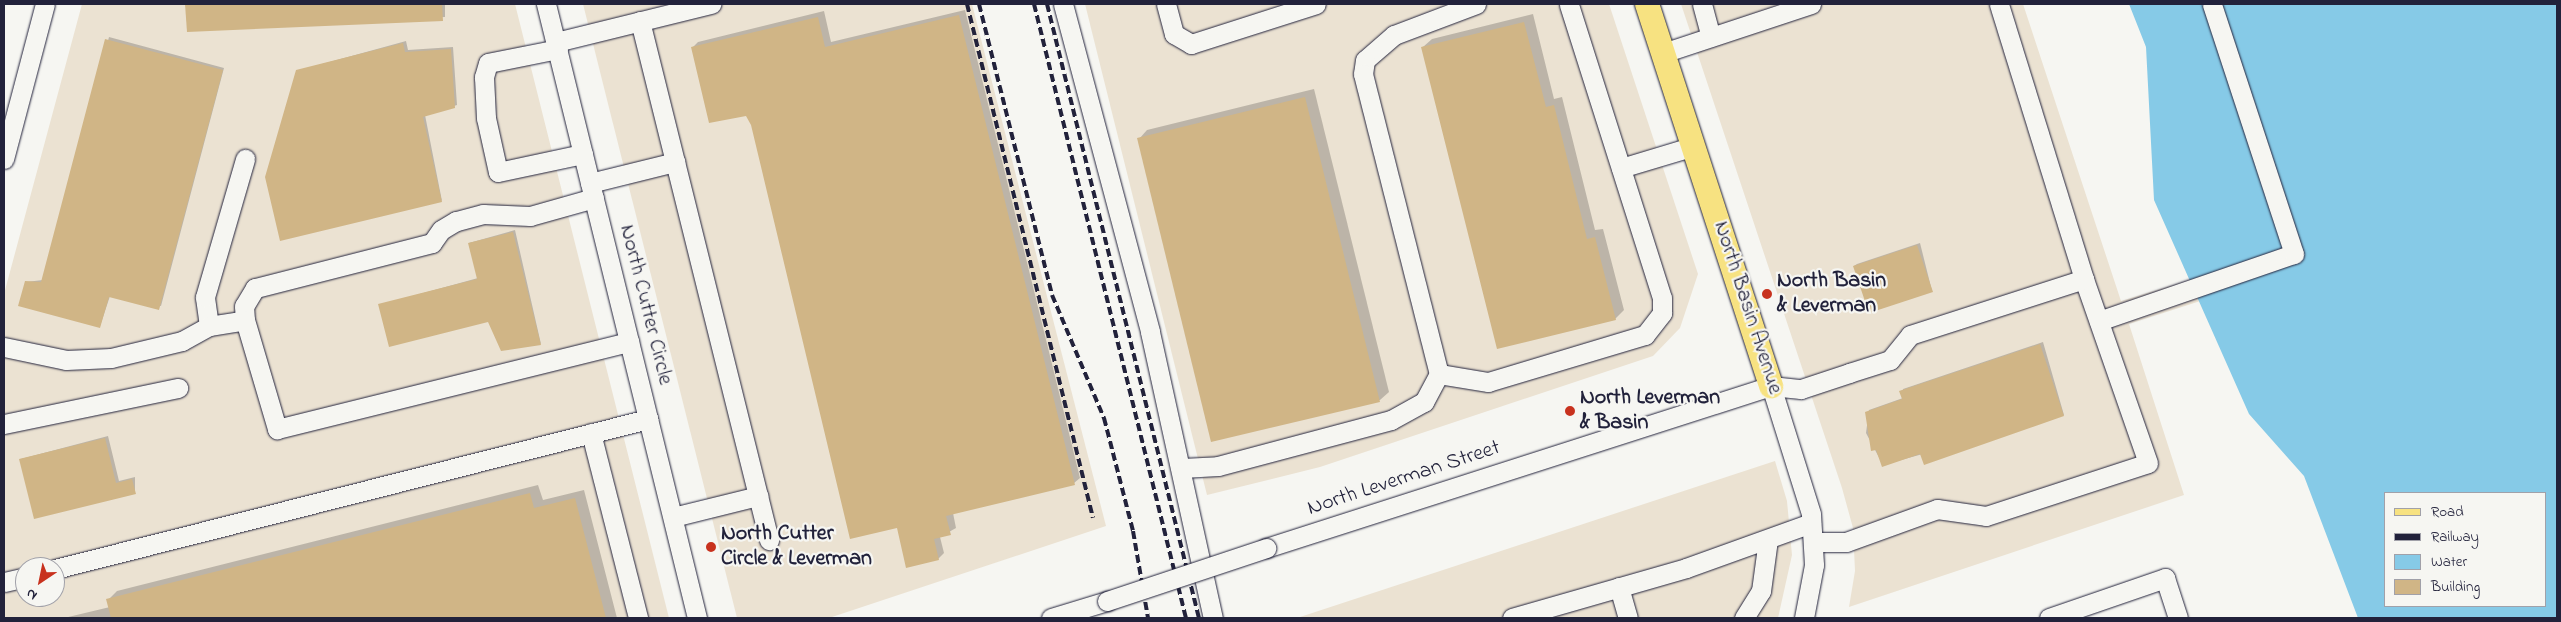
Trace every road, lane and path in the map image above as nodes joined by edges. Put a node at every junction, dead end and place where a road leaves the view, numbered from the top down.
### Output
1 (45, 4) edge
2 (546, 4) edge
3 (711, 4) edge
4 (1063, 4) edge
5 (1166, 4) edge
6 (1316, 4) edge
7 (1476, 4) edge
8 (1569, 4) edge
9 (1647, 4) edge
10 (1702, 4) edge
11 (1811, 4) edge
12 (1999, 4) edge
13 (2212, 4) edge
14 (640, 21) junction
15 (1711, 37) junction
16 (557, 45) junction
17 (1663, 53) junction
18 (12, 92) edge
19 (1694, 146) junction
20 (583, 154) junction
21 (4, 159) edge
22 (245, 159) dead end
23 (675, 162) junction
24 (1621, 168) junction
25 (592, 190) junction
26 (2084, 279) junction
27 (245, 320) junction
28 (2099, 321) junction
29 (209, 326) junction
30 (629, 342) junction
31 (4, 347) edge
32 (1439, 374) junction
33 (1771, 386) junction
34 (178, 388) dead end
35 (648, 419) junction
36 (4, 424) edge
37 (591, 434) junction
38 (1182, 468) junction
39 (758, 496) junction
40 (673, 517) junction
41 (1812, 523) junction
42 (1768, 539) junction
43 (769, 540) dead end
44 (1813, 542) junction
45 (65, 566) edge
46 (1619, 587) junction
47 (638, 618) edge
48 (697, 618) edge
49 (1051, 618) edge
50 (1213, 618) edge
51 (1512, 618) edge
52 (1628, 618) edge
53 (1744, 618) edge
54 (1804, 618) edge
55 (2048, 618) edge
56 (2178, 618) edge

1 - 18 street
2 - 16 street, North Cutter Circle
3 - 14 street
4 - 38 street
5 - 6 street
7 - 32 street
8 - 24 street
9 - 17 main road, North Basin Avenue
10 - 15 street
11 - 15 street
12 - 26 street
13 - 28 street
14 - 16 street
14 - 23 street
15 - 17 street
16 - 20 street, North Cutter Circle
16 - 20 street
17 - 19 main road, North Basin Avenue
18 - 21 street
19 - 24 street
19 - 33 main road, North Basin Avenue
20 - 25 street, North Cutter Circle
22 - 29 street
23 - 25 street
23 - 39 street
24 - 32 street
25 - 27 street
25 - 30 street, North Cutter Circle
26 - 28 street
26 - 33 street
27 - 29 street
27 - 30 street
28 - 44 street
29 - 31 street
30 - 35 street, North Cutter Circle
32 - 38 street
33 - 41 street, North Basin Avenue
33 - 49 street, North Leverman Street, bridge
34 - 36 street
35 - 37 street
35 - 40 street, North Cutter Circle
37 - 45 street
37 - 47 street
38 - 50 street
39 - 40 street
39 - 43 street
40 - 48 street, North Cutter Circle
41 - 42 street
41 - 44 street, North Basin Avenue
42 - 46 street
42 - 53 street
44 - 54 street, North Basin Avenue
46 - 51 street
46 - 52 street
55 - 56 street

